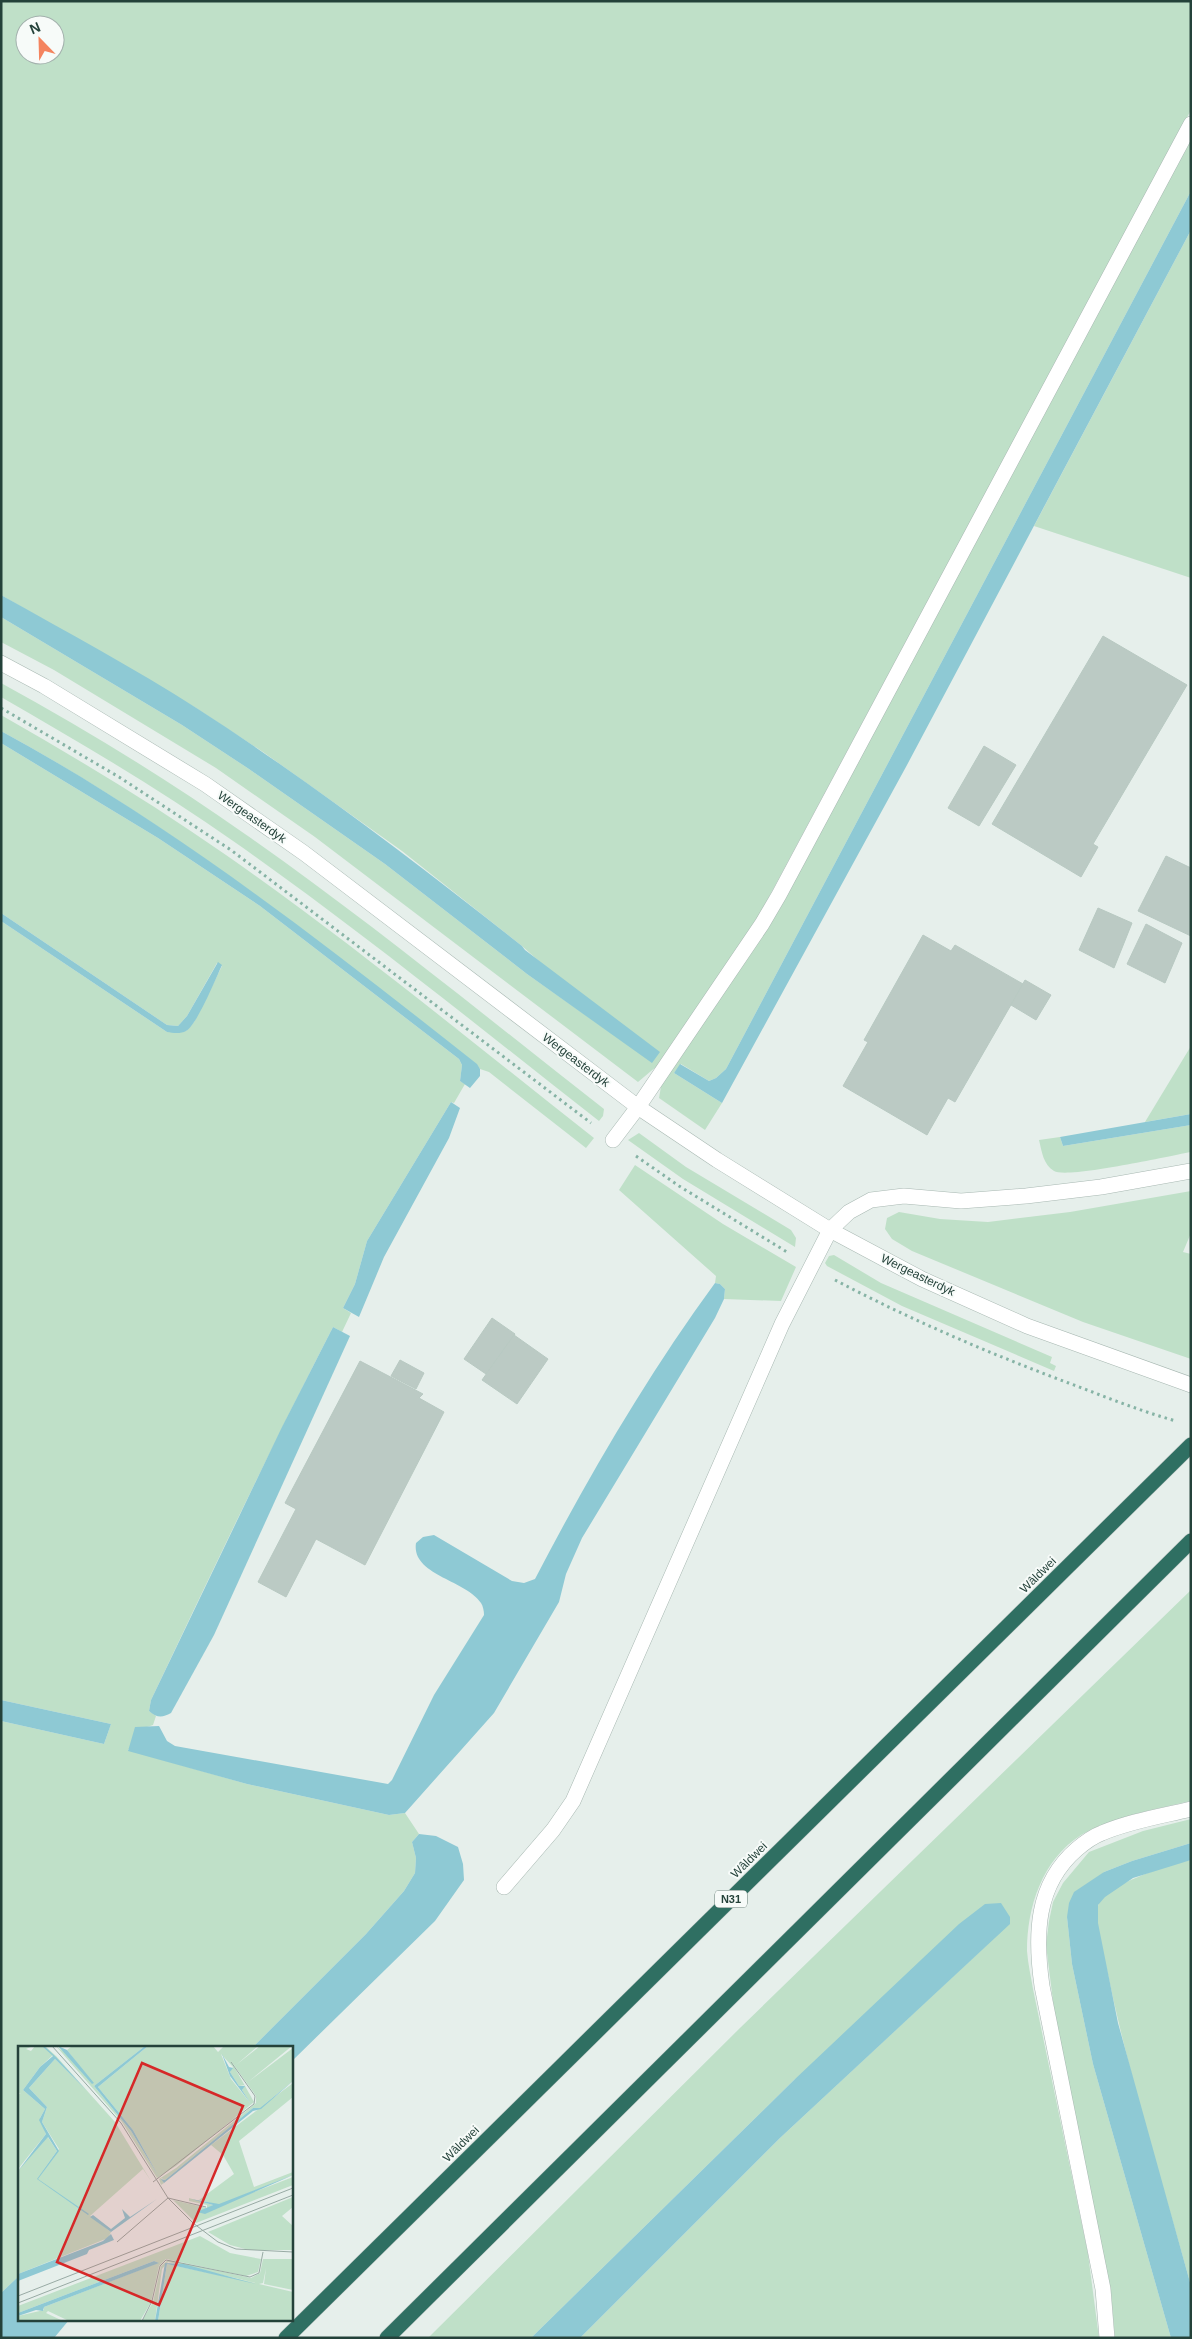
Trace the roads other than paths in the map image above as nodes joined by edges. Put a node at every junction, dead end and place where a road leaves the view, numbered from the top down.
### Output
1 (1191, 124) edge
2 (1, 663) edge
3 (638, 1107) junction
4 (613, 1140) dead end
5 (1191, 1171) edge
6 (830, 1230) junction
7 (1191, 1385) edge
8 (1191, 1445) edge
9 (1191, 1541) edge
10 (1191, 1809) edge
11 (504, 1887) dead end
12 (286, 2338) edge
13 (387, 2338) edge
14 (1106, 2338) edge

1 - 3 street
2 - 3 street, Wergeasterdyk
3 - 4 street
3 - 6 street, Wergeasterdyk
5 - 6 street
6 - 7 street, Wergeasterdyk
6 - 11 street
8 - 12 highway, Wâldwei / N31
9 - 13 highway
10 - 14 street

